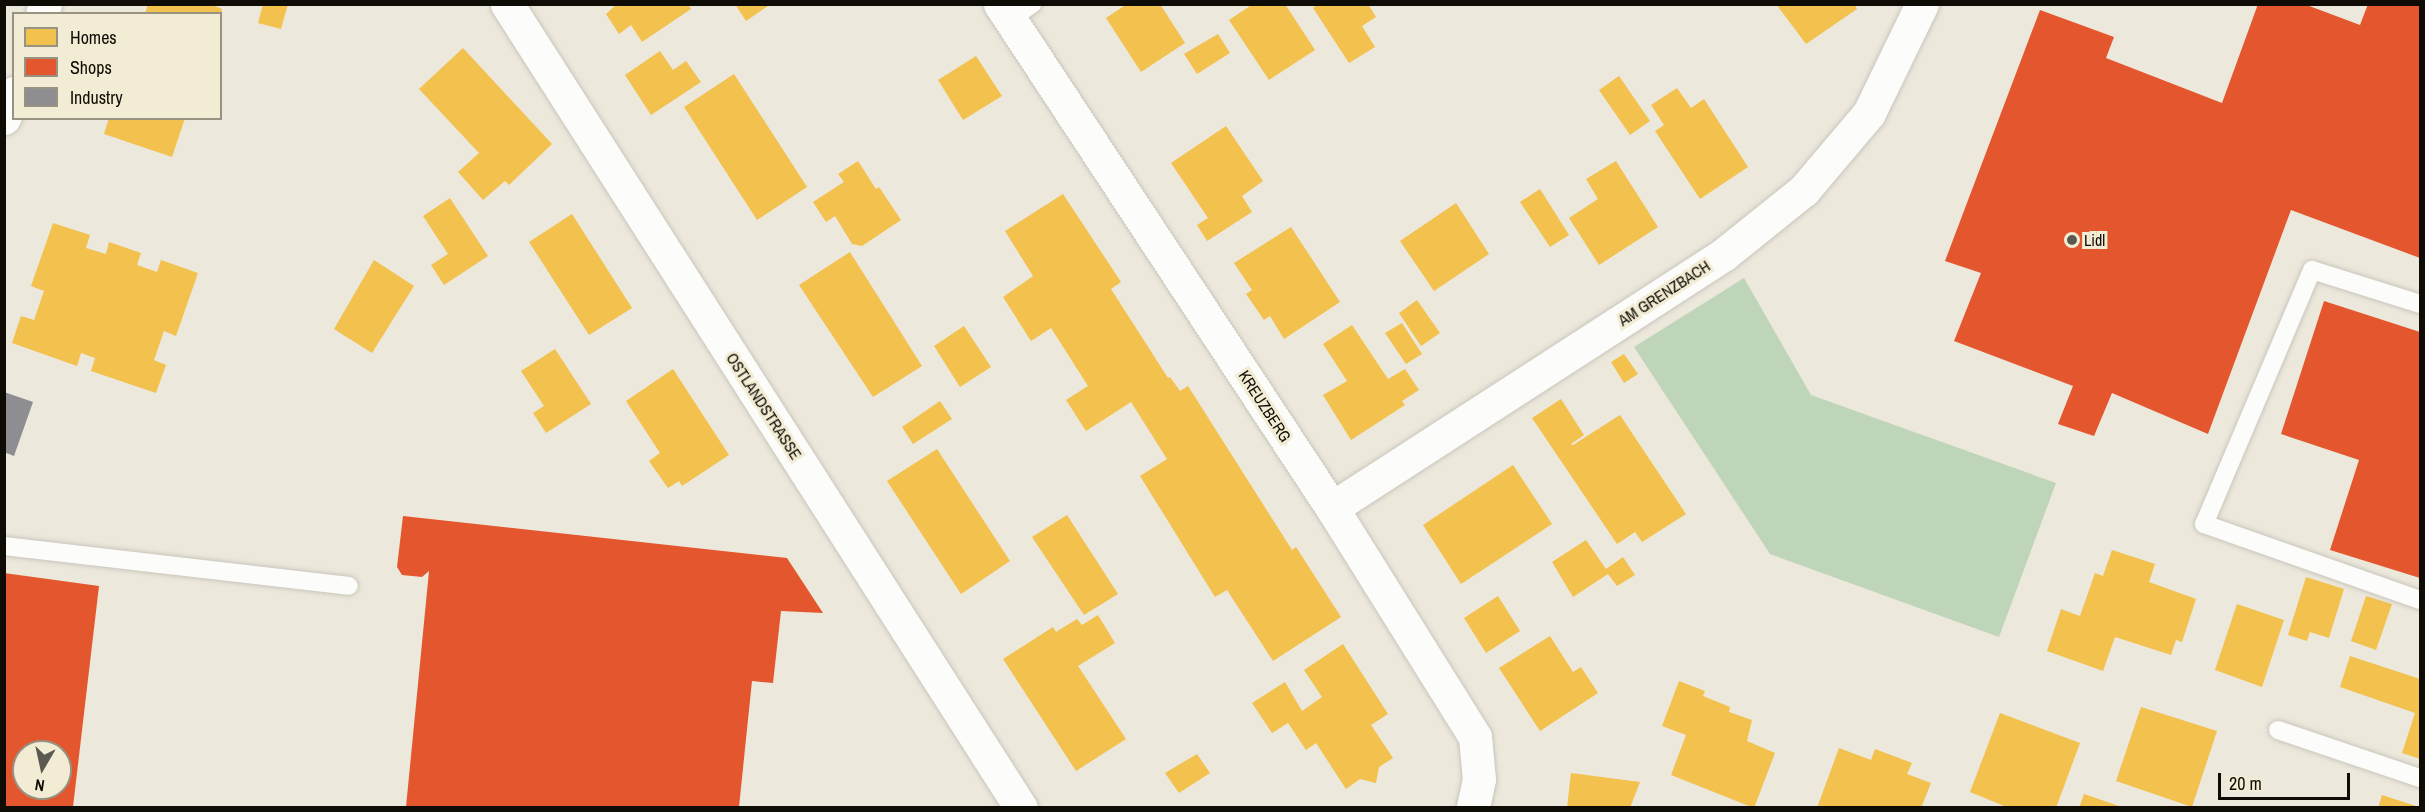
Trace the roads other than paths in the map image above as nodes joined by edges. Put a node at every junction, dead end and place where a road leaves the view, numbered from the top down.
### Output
1 (507, 4) edge
2 (1922, 4) edge
3 (1014, 9) edge
4 (12, 98) edge
5 (4, 118) edge
6 (2421, 304) edge
7 (1332, 508) junction
8 (4, 546) edge
9 (349, 586) dead end
10 (2421, 600) edge
11 (2278, 730) dead end
12 (2421, 778) edge
13 (1021, 807) edge
14 (1473, 807) edge

1 - 13 street, OSTLANDSTRASSE
2 - 7 street, AM GRENZBACH
3 - 7 street, KREUZBERG
4 - 5 street
6 - 10 lane
7 - 14 street, KREUZBERG
8 - 9 lane
11 - 12 lane

